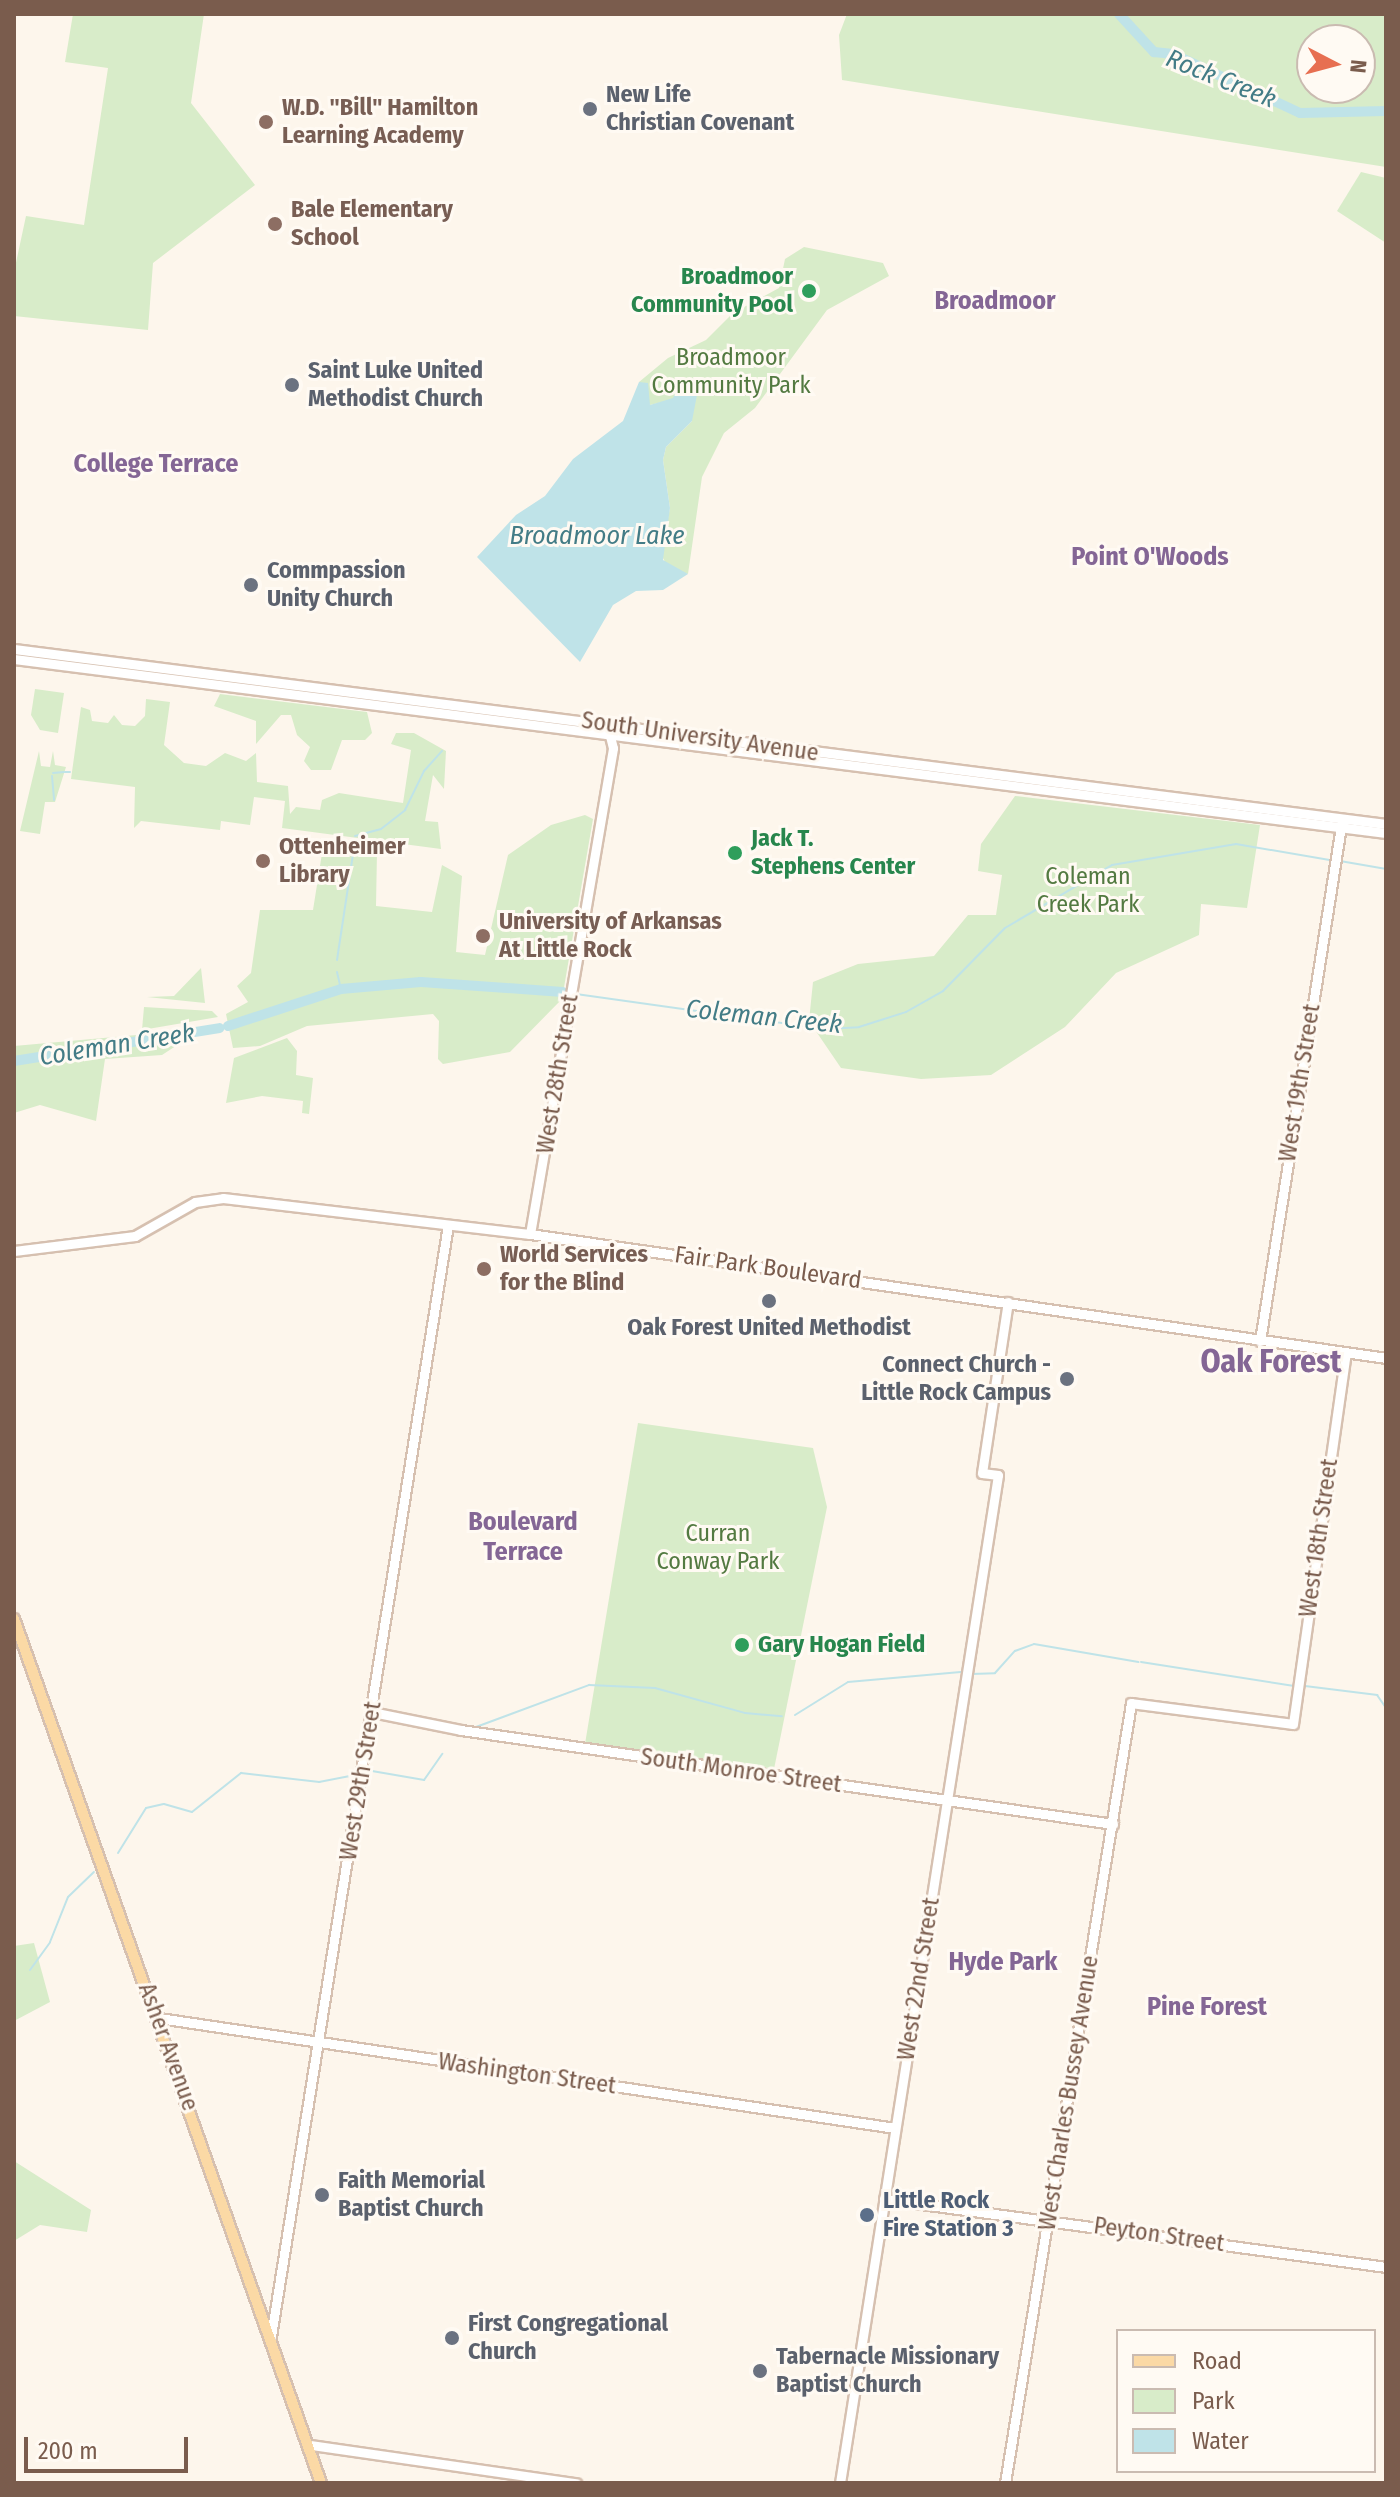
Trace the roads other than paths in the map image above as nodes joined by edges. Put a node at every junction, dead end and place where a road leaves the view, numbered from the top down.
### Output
1 (14, 649) edge
2 (14, 659) edge
3 (608, 724) junction
4 (610, 736) junction
5 (1342, 822) junction
6 (1386, 824) edge
7 (1386, 833) edge
8 (448, 1225) junction
9 (530, 1234) junction
10 (14, 1251) edge
11 (1008, 1302) junction
12 (1260, 1341) junction
13 (1346, 1353) junction
14 (1386, 1358) edge
15 (14, 1619) edge
16 (1131, 1703) joint
17 (372, 1712) junction
18 (946, 1800) junction
19 (1113, 1824) junction
20 (159, 2018) junction
21 (322, 2044) junction
22 (895, 2128) junction
23 (884, 2199) junction
24 (1050, 2221) junction
25 (1386, 2267) edge
26 (271, 2336) junction
27 (313, 2450) junction
28 (321, 2481) edge
29 (576, 2483) edge
30 (840, 2483) edge
31 (1005, 2483) edge

1 - 3 street, South University Avenue
2 - 4 street, South University Avenue
3 - 4 street, West 28th Street
3 - 5 street, South University Avenue
4 - 5 street, South University Avenue
4 - 9 street, West 28th Street
5 - 6 street, South University Avenue
5 - 7 street, South University Avenue
5 - 12 street, West 19th Street
8 - 9 street, Fair Park Boulevard
8 - 10 street, Fair Park Boulevard
8 - 17 street, West 29th Street
9 - 11 street, Fair Park Boulevard
11 - 12 street, Fair Park Boulevard
11 - 18 street, West 22nd Street
12 - 13 street, Fair Park Boulevard
13 - 14 street, Fair Park Boulevard
13 - 16 street, West 18th Street
15 - 20 main road, Asher Avenue
16 - 19 street, West Charles Bussey Avenue
17 - 18 street, South Monroe Street
17 - 21 street, West 29th Street
18 - 19 street, South Monroe Street
18 - 22 street, West 22nd Street
19 - 24 street, West Charles Bussey Avenue
20 - 21 street, Washington Street
20 - 26 main road, Asher Avenue
21 - 22 street, Washington Street
21 - 26 street, West 29th Street
22 - 23 street, West 22nd Street
23 - 24 street, Peyton Street
23 - 30 street, West 22nd Street
24 - 25 street, Peyton Street
24 - 31 street, West Charles Bussey Avenue
26 - 27 main road, Asher Avenue
27 - 28 main road, Asher Avenue
27 - 29 street

